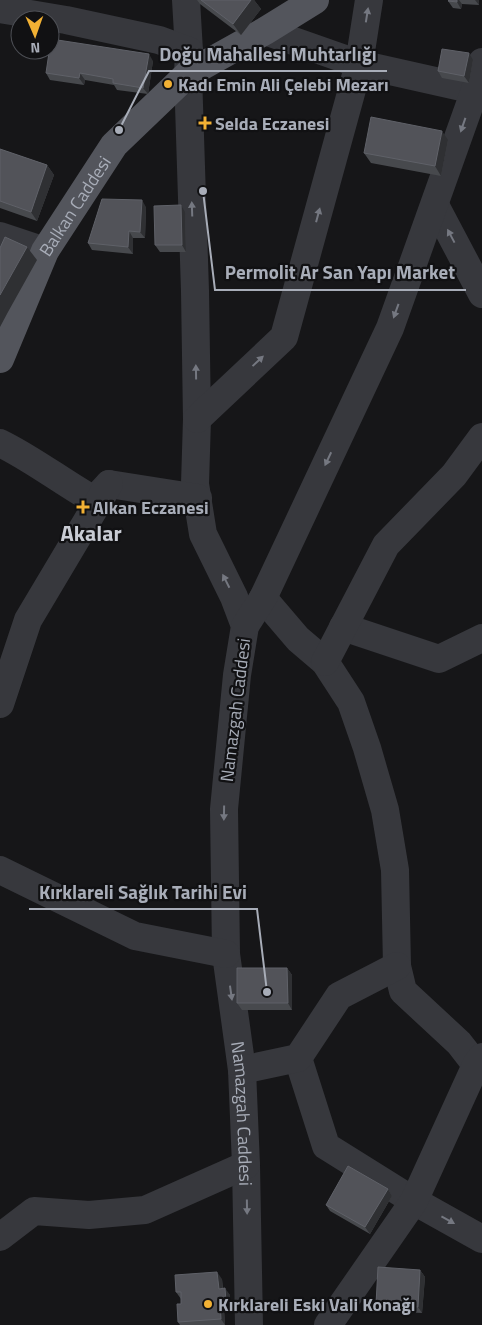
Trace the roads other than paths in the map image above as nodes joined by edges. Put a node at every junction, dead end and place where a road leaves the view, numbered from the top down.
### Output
1 (186, 0) edge
2 (316, 0) edge
3 (369, 0) edge
4 (0, 9) edge
5 (266, 31) junction
6 (189, 62) junction
7 (482, 62) edge
8 (359, 64) junction
9 (475, 90) junction
10 (435, 205) junction
11 (0, 236) edge
12 (45, 251) junction
13 (482, 294) edge
14 (0, 359) edge
15 (197, 419) junction
16 (482, 437) edge
17 (0, 443) edge
18 (109, 484) junction
19 (198, 498) junction
20 (263, 598) junction
21 (245, 626) junction
22 (343, 627) junction
23 (482, 638) edge
24 (325, 662) junction
25 (0, 704) edge
26 (0, 870) edge
27 (226, 954) junction
28 (397, 966) junction
29 (298, 1058) junction
30 (480, 1064) edge
31 (242, 1070) junction
32 (246, 1165) junction
33 (414, 1201) junction
34 (0, 1236) edge
35 (482, 1239) edge
36 (249, 1325) edge
37 (328, 1325) edge

1 - 6 street, Namazgah Caddesi
2 - 5 main road, Balkan Caddesi
8 -> 3 street
4 - 6 street
5 - 6 main road, Balkan Caddesi
5 - 8 street
6 - 12 main road, Balkan Caddesi
15 -> 6 street, Namazgah Caddesi
7 - 9 street
8 - 9 street
15 -> 8 street
9 -> 10 street
13 -> 10 street
10 -> 20 street
11 - 12 street
12 - 14 main road, Balkan Caddesi
15 - 19 street, Namazgah Caddesi
16 - 22 street
17 - 18 street
18 - 19 street
18 - 25 street
21 -> 19 street, Namazgah Caddesi
20 - 21 street
20 - 24 street
21 -> 27 street, Namazgah Caddesi
22 - 23 street
22 - 24 street
24 - 28 street
26 - 27 street
27 -> 31 street, Namazgah Caddesi
28 - 29 street
28 - 30 street
29 - 31 street
29 - 33 street
30 - 33 street
31 - 32 street, Namazgah Caddesi
32 - 34 street
32 -> 36 street, Namazgah Caddesi
33 -> 35 street
33 - 37 street

